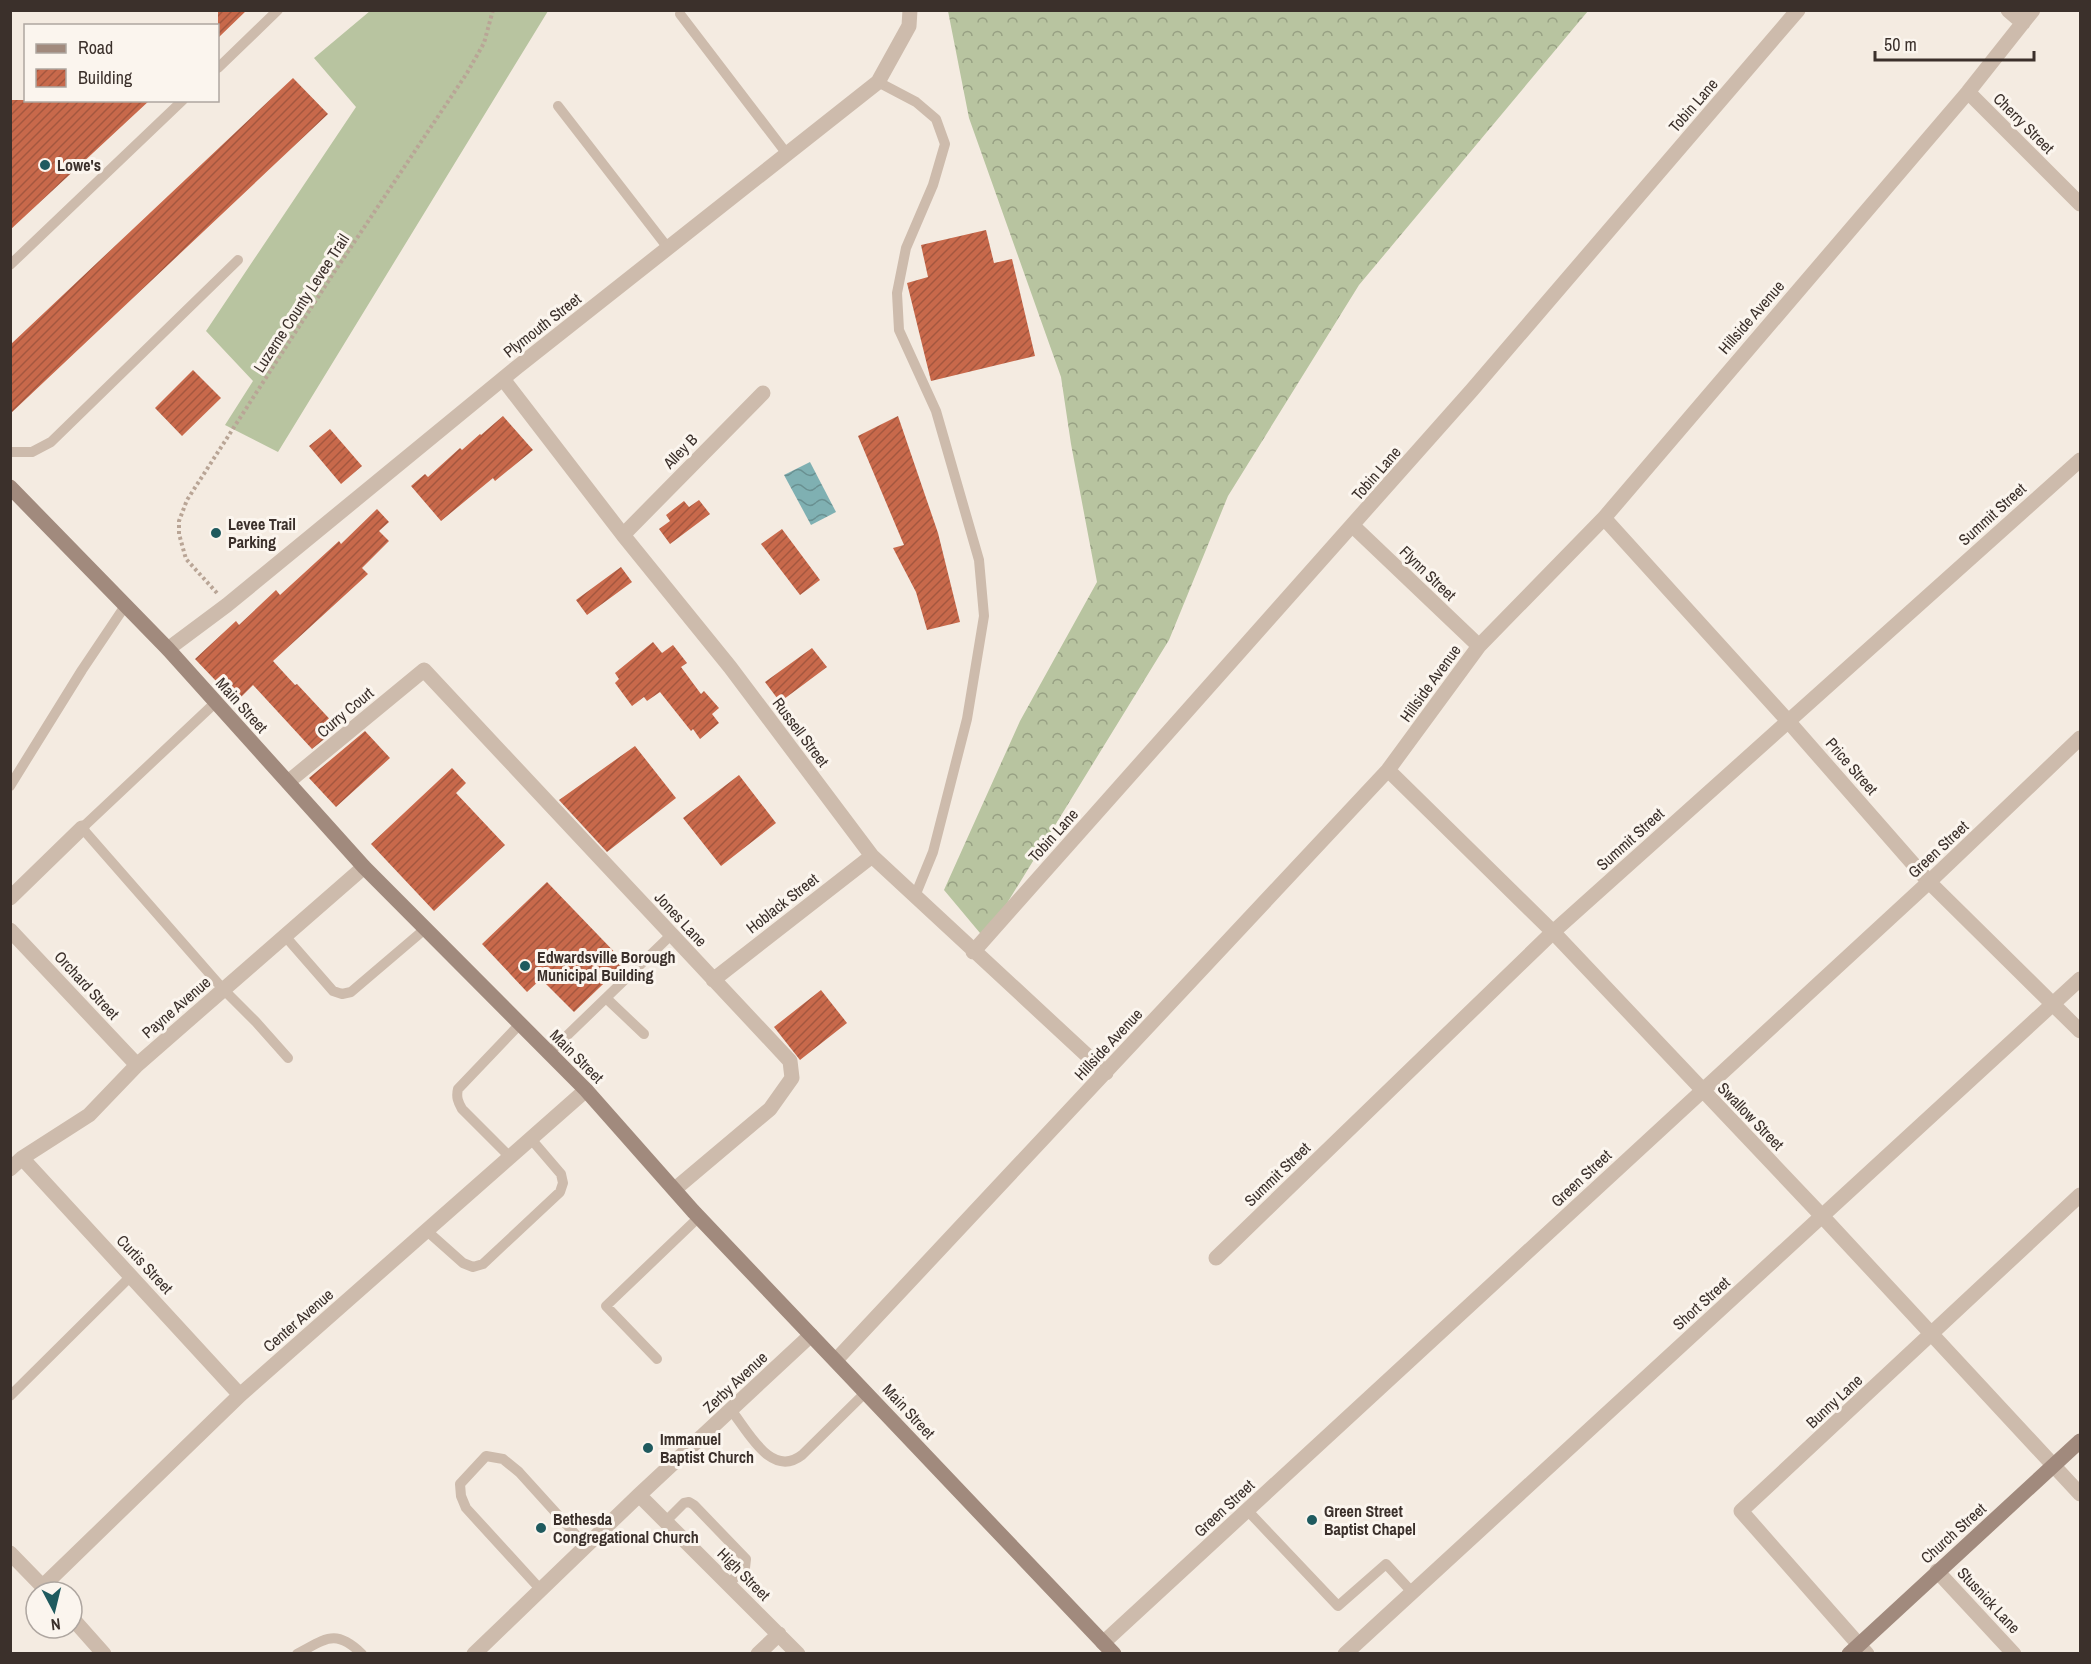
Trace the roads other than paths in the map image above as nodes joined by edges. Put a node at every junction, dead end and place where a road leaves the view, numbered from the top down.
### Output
1 (278, 10) edge
2 (910, 10) edge
3 (1798, 10) edge
4 (2008, 10) edge
5 (2033, 10) edge
6 (680, 14) dead end
7 (2023, 23) junction
8 (219, 67) edge
9 (878, 82) junction
10 (1968, 92) junction
11 (181, 102) edge
12 (558, 106) dead end
13 (787, 154) junction
14 (2080, 204) edge
15 (668, 248) junction
16 (238, 260) dead end
17 (10, 265) edge
18 (503, 379) junction
19 (763, 393) dead end
20 (10, 452) edge
21 (2080, 460) edge
22 (10, 487) edge
23 (1604, 518) junction
24 (1353, 526) junction
25 (623, 535) junction
26 (125, 606) junction
27 (1479, 646) junction
28 (168, 649) junction
29 (424, 670) joint
30 (216, 702) junction
31 (1788, 721) junction
32 (2080, 738) edge
33 (1388, 770) junction
34 (288, 782) junction
35 (10, 786) edge
36 (82, 828) junction
37 (872, 856) junction
38 (364, 867) junction
39 (1929, 882) junction
40 (915, 896) junction
41 (10, 898) edge
42 (425, 929) junction
43 (10, 930) edge
44 (1554, 932) junction
45 (671, 934) junction
46 (285, 936) junction
47 (974, 952) junction
48 (2080, 979) edge
49 (713, 980) junction
50 (223, 989) junction
51 (606, 998) junction
52 (2055, 1003) junction
53 (520, 1024) junction
54 (2080, 1031) edge
55 (644, 1034) dead end
56 (549, 1053) junction
57 (288, 1058) dead end
58 (137, 1065) junction
59 (1106, 1073) junction
60 (586, 1090) junction
61 (1702, 1091) junction
62 (531, 1139) junction
63 (510, 1157) junction
64 (22, 1158) junction
65 (10, 1169) edge
66 (675, 1189) junction
67 (2080, 1196) edge
68 (1822, 1216) junction
69 (699, 1217) junction
70 (427, 1231) junction
71 (1216, 1258) dead end
72 (131, 1276) junction
73 (811, 1335) junction
74 (1931, 1335) junction
75 (657, 1359) dead end
76 (836, 1360) junction
77 (866, 1392) junction
78 (240, 1395) junction
79 (10, 1396) edge
80 (731, 1410) junction
81 (2080, 1441) edge
82 (2055, 1466) junction
83 (2080, 1494) edge
84 (639, 1495) junction
85 (1247, 1510) junction
86 (666, 1521) junction
87 (586, 1546) junction
88 (11, 1553) edge
89 (1937, 1571) junction
90 (36, 1580) edge
91 (54, 1580) edge
92 (728, 1584) junction
93 (541, 1590) junction
94 (1412, 1592) junction
95 (84, 1631) edge
96 (778, 1634) junction
97 (1109, 1648) edge
98 (1858, 1651) edge
99 (104, 1653) edge
100 (297, 1653) edge
101 (362, 1653) edge
102 (474, 1653) edge
103 (758, 1653) edge
104 (798, 1653) edge
105 (1345, 1653) edge
106 (2014, 1653) edge

1 - 8 lane
2 - 9 street, Plymouth Street
3 - 24 street, Tobin Lane
4 - 7 street
5 - 7 street, Hillside Avenue
6 - 13 lane
7 - 10 street, Hillside Avenue
9 - 13 street, Plymouth Street
9 - 40 lane
10 - 14 street, Cherry Street
10 - 23 street, Hillside Avenue
11 - 17 lane
12 - 15 lane
13 - 15 street, Plymouth Street
15 - 18 street, Plymouth Street
16 - 20 lane
18 - 25 street, Russell Street
18 - 28 street, Plymouth Street
19 - 25 street, Alley B
21 - 31 street, Summit Street
22 - 26 street, Main Street
23 - 27 street, Hillside Avenue
23 - 31 street, Price Street
24 - 27 street, Flynn Street
24 - 47 street, Tobin Lane
25 - 37 street, Russell Street
26 - 28 street, Main Street
26 - 35 lane
27 - 33 street, Hillside Avenue
28 - 30 street, Main Street
29 - 34 street, Curry Court
29 - 45 street, Jones Lane
30 - 34 street, Main Street
30 - 36 lane
31 - 39 street, Price Street
31 - 44 street, Summit Street
32 - 39 street, Green Street
33 - 44 street, Swallow Street
33 - 59 street, Hillside Avenue
34 - 38 street, Main Street
36 - 41 street
36 - 50 lane
37 - 40 street, Russell Street
37 - 49 street, Hoblack Street
38 - 42 street, Main Street
38 - 46 street, Payne Avenue
39 - 52 street, Price Street
39 - 61 street, Green Street
40 - 47 street, Russell Street
42 - 46 lane
42 - 53 street, Main Street
43 - 58 street, Orchard Street
44 - 61 street, Swallow Street
44 - 71 street, Summit Street
45 - 49 street, Jones Lane
45 - 51 lane
46 - 50 street, Payne Avenue
47 - 59 street, Russell Street
48 - 52 street, Short Street
49 - 66 street, Jones Lane
50 - 57 lane
50 - 58 street, Payne Avenue
51 - 55 lane
51 - 56 lane
52 - 54 street, Price Street
52 - 68 street, Short Street
53 - 56 street, Main Street
53 - 63 lane
56 - 60 street, Main Street
58 - 64 street, Payne Avenue
59 - 76 street, Hillside Avenue
60 - 62 street, Center Avenue
60 - 66 street, Main Street
61 - 68 street, Swallow Street
61 - 85 street, Green Street
62 - 63 street, Center Avenue
62 - 70 lane
63 - 70 street, Center Avenue
64 - 65 street, Payne Avenue
64 - 72 street, Curtis Street
66 - 69 street, Main Street
67 - 74 street, Bunny Lane
68 - 74 street, Swallow Street
68 - 94 street, Short Street
69 - 73 street, Main Street
69 - 75 lane
70 - 78 street, Center Avenue
72 - 78 street, Curtis Street
72 - 79 lane
73 - 76 street, Main Street
73 - 80 street, Zerby Avenue
74 - 82 street, Swallow Street
74 - 98 street, Bunny Lane
76 - 77 street, Main Street
77 - 80 lane
77 - 97 street, Main Street
78 - 91 street, Center Avenue
80 - 84 street, Zerby Avenue
81 - 82 street, Church Street
82 - 83 street, Swallow Street
82 - 89 street, Church Street
84 - 86 street, High Street
84 - 87 street, Zerby Avenue
85 - 94 lane
85 - 97 street, Green Street
86 - 92 street, High Street
86 - 92 lane
87 - 93 street, Zerby Avenue
87 - 93 lane
88 - 90 street
89 - 98 street, Church Street
89 - 106 street, Stusnick Lane
92 - 96 street, High Street
93 - 102 street, Zerby Avenue
94 - 105 street, Short Street
95 - 99 street
96 - 103 street
96 - 104 street, High Street
100 - 101 lane

